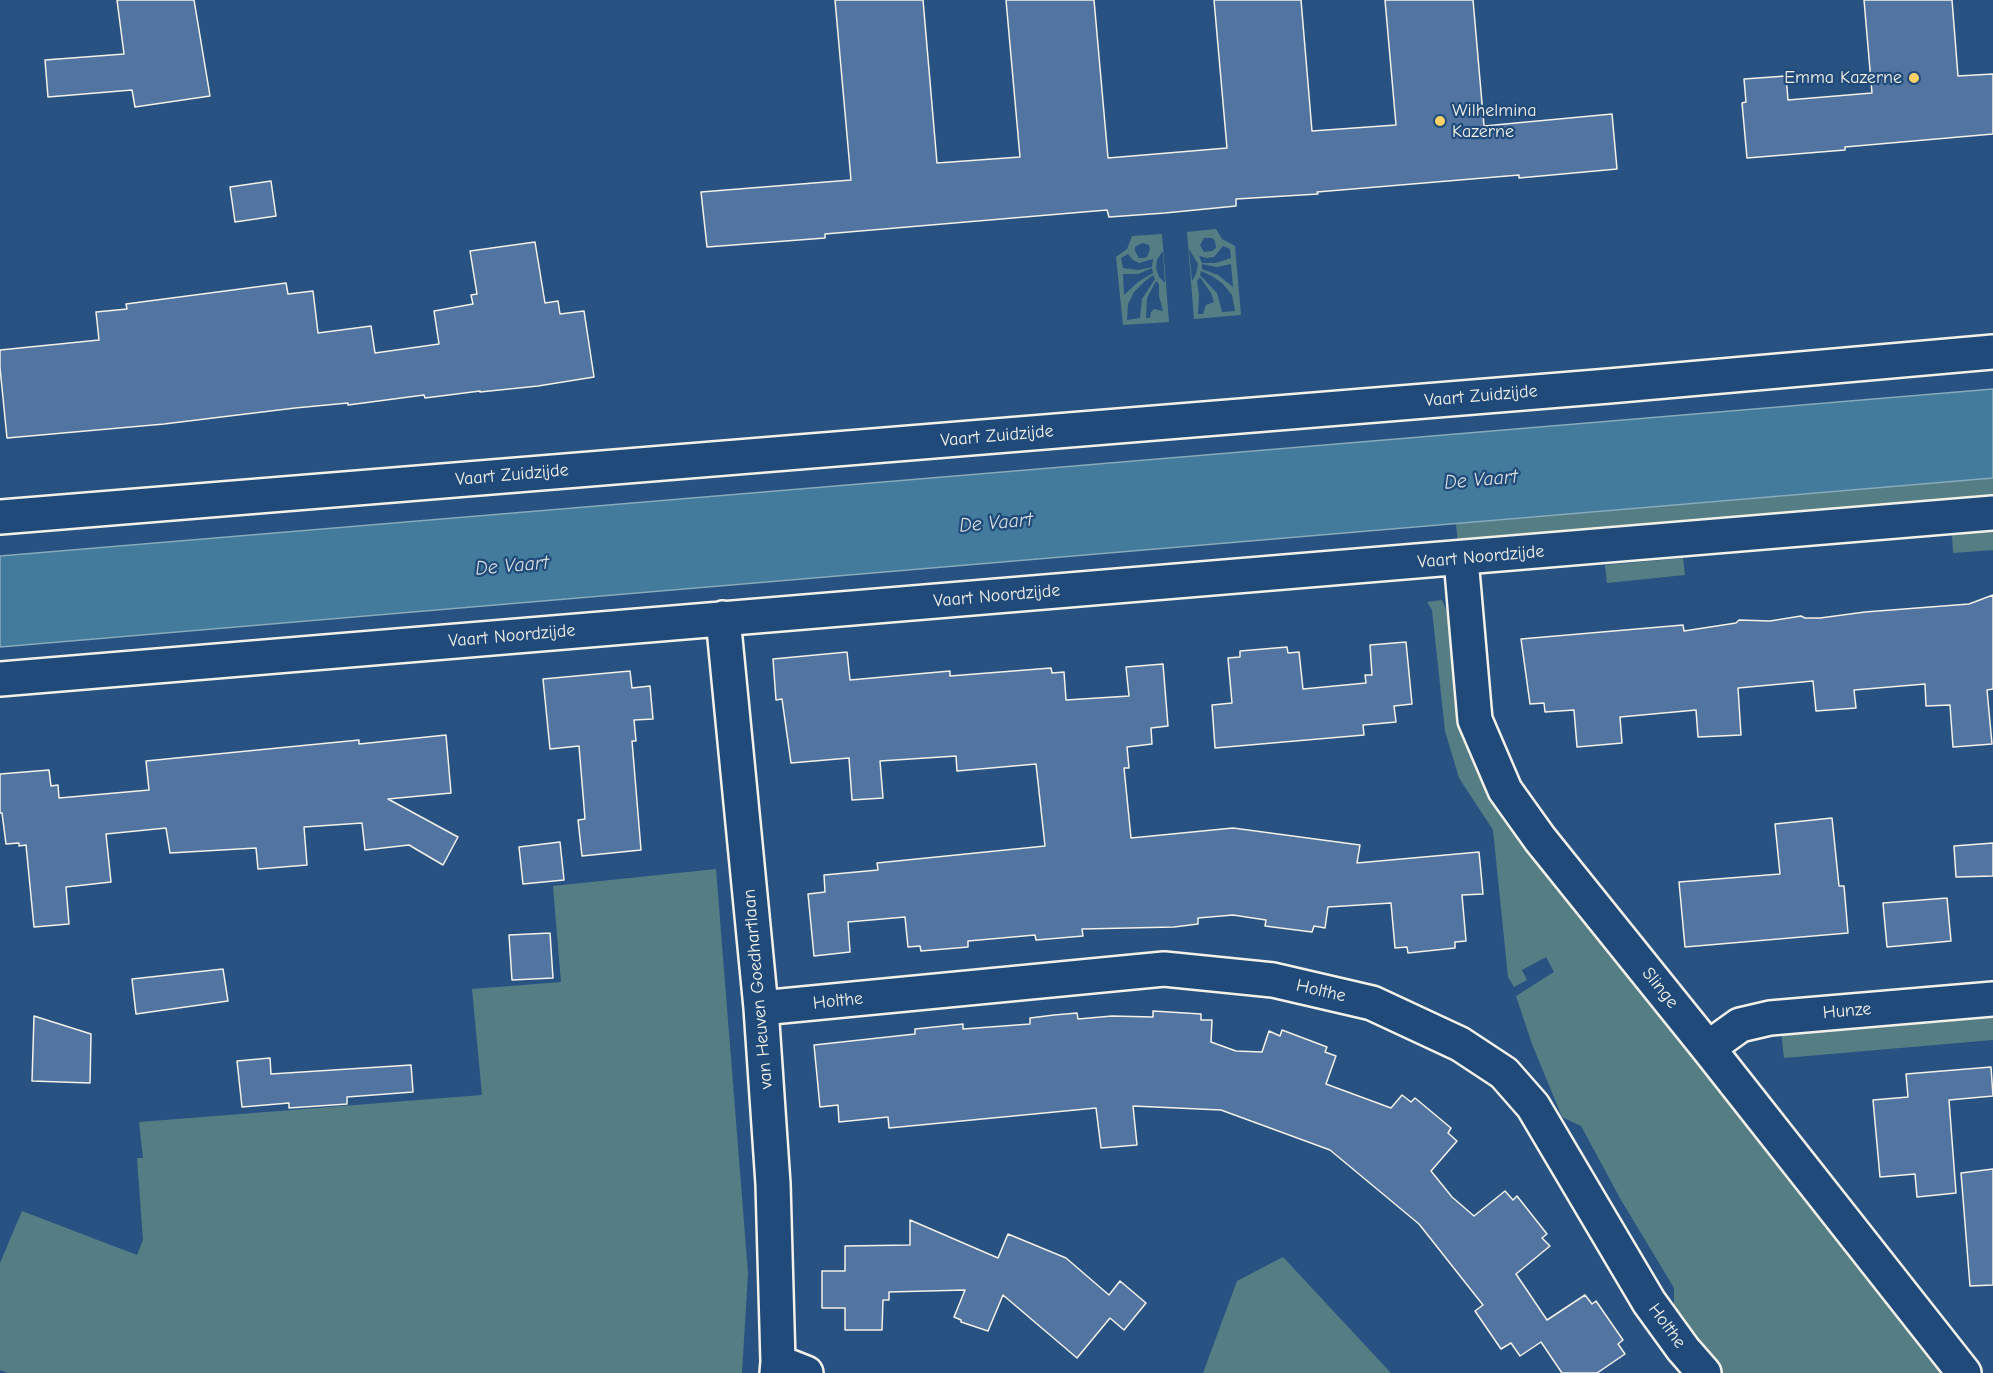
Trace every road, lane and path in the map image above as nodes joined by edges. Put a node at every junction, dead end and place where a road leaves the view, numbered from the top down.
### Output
1 (1993, 352) edge
2 (1993, 513) edge
3 (0, 517) edge
4 (1461, 559) junction
5 (723, 618) junction
6 (0, 679) edge
7 (1993, 999) edge
8 (761, 1008) junction
9 (1708, 1048) junction
10 (787, 1369) edge
11 (1704, 1373) edge
12 (1964, 1373) edge

1 - 3 street, Vaart Zuidzijde
2 - 4 street, Vaart Noordzijde
4 - 5 street, Vaart Noordzijde
4 - 9 street, Slinge
5 - 6 street, Vaart Noordzijde
5 - 8 street, van Heuven Goedhartlaan
7 - 9 street, Hunze
8 - 10 street, van Heuven Goedhartlaan
8 - 11 street, Holthe
9 - 12 street, Slinge

